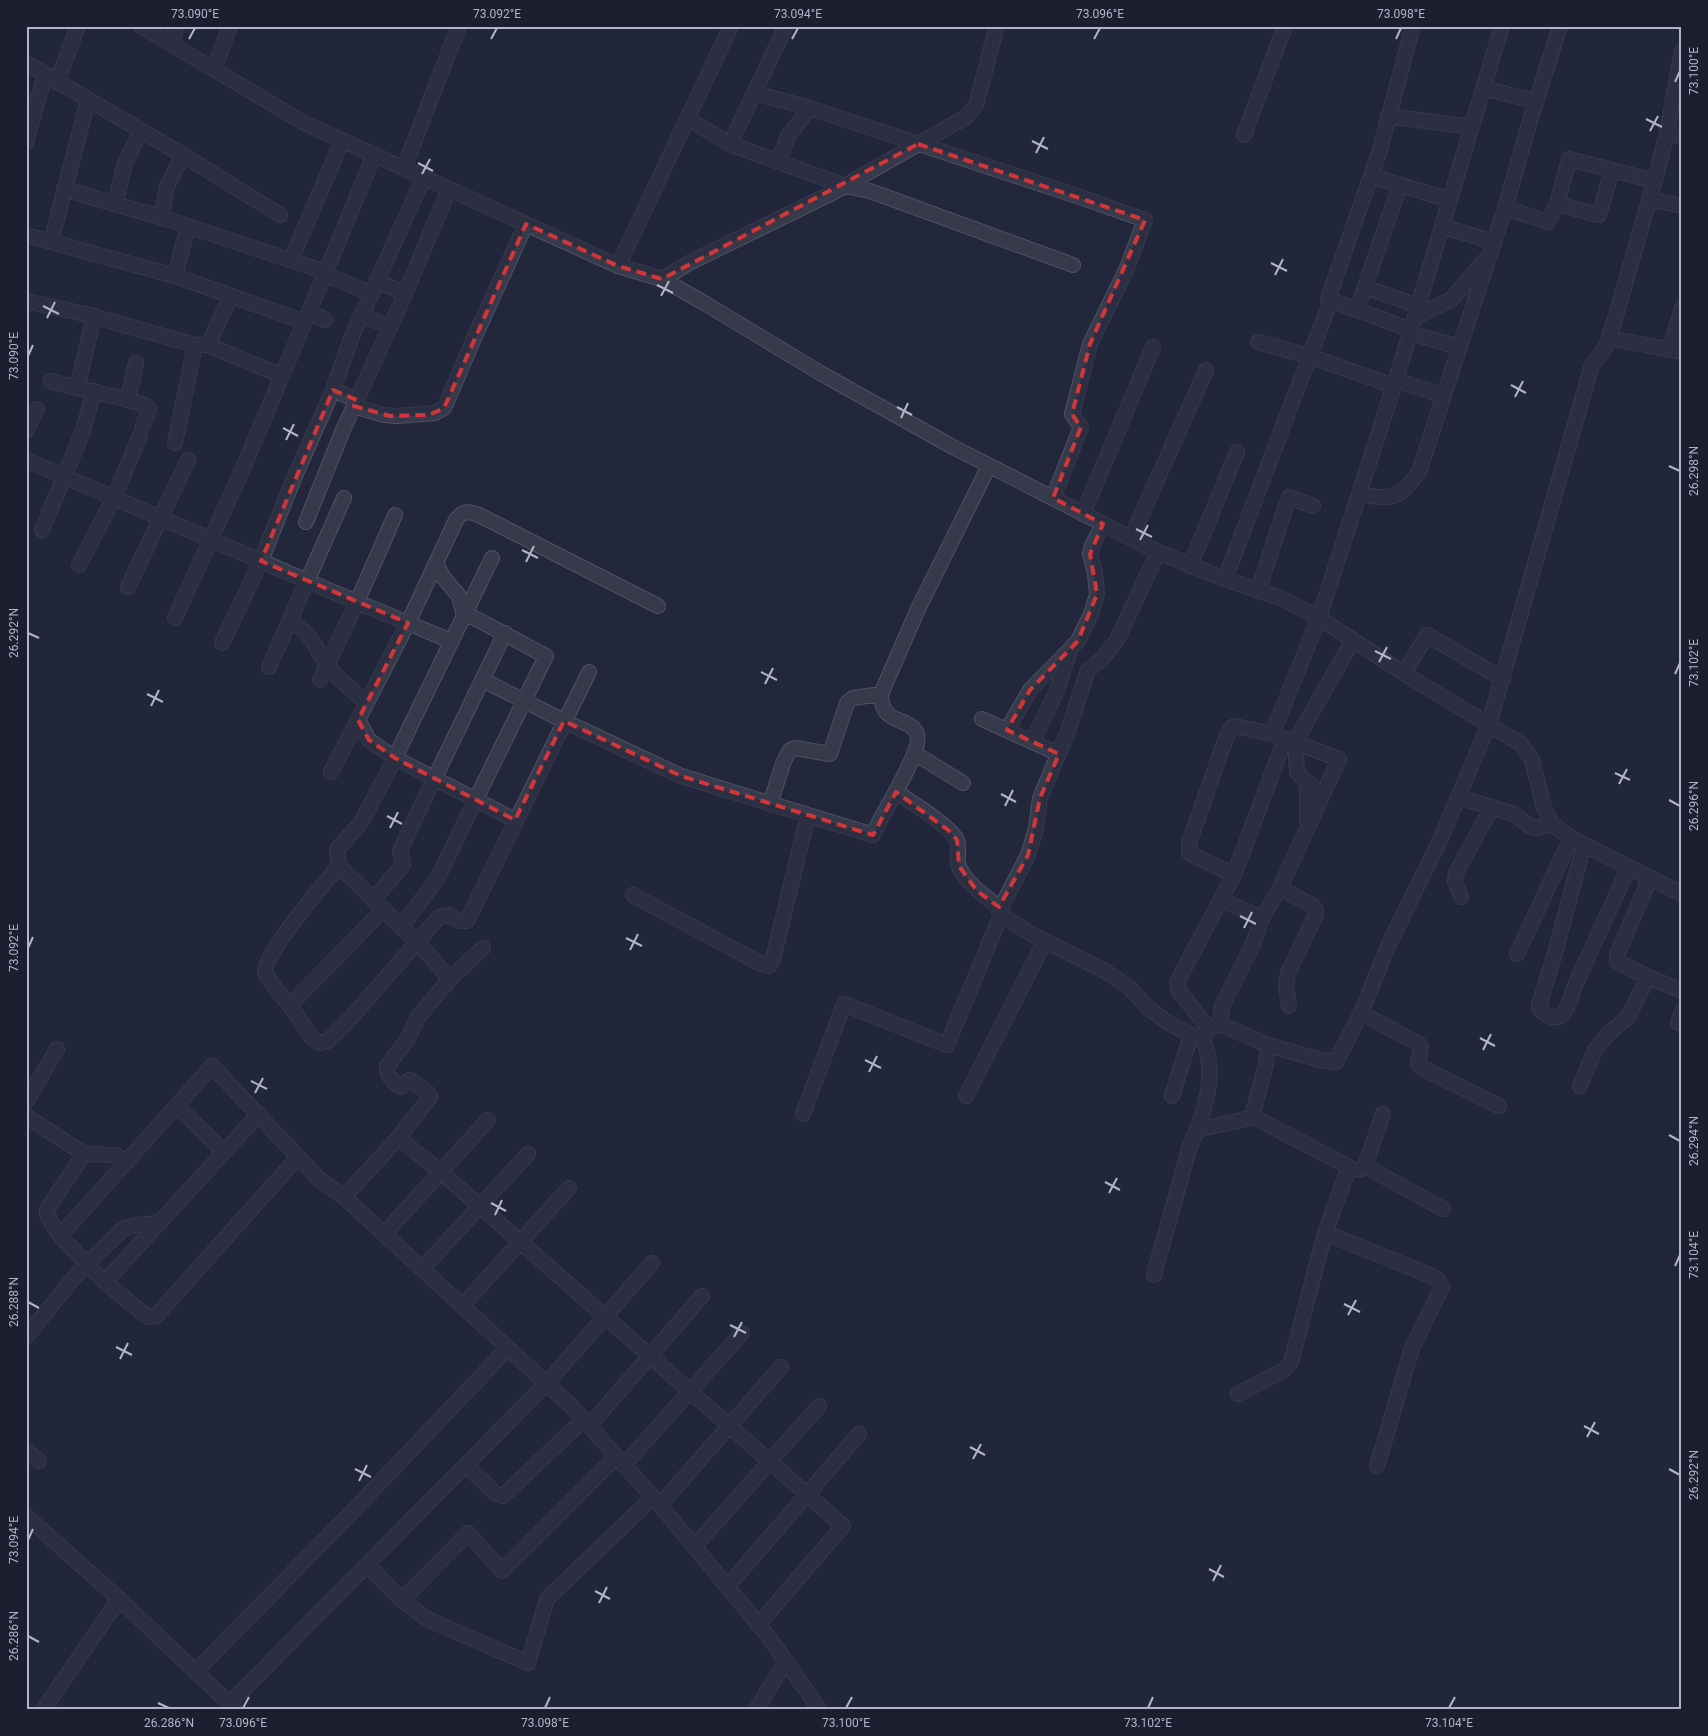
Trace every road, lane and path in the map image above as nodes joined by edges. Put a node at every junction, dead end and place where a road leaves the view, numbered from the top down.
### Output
1 (78, 26) edge
2 (141, 26) edge
3 (177, 26) edge
4 (230, 26) edge
5 (459, 26) edge
6 (731, 26) edge
7 (786, 26) edge
8 (996, 26) edge
9 (1285, 26) edge
10 (1413, 26) edge
11 (1502, 26) edge
12 (1560, 26) edge
13 (171, 43) junction
14 (1681, 60) edge
15 (26, 63) edge
16 (214, 69) junction
17 (51, 78) junction
18 (1484, 88) junction
19 (754, 93) junction
20 (88, 100) junction
21 (1536, 102) junction
22 (810, 108) junction
23 (1388, 116) junction
24 (688, 119) junction
25 (1472, 128) junction
26 (141, 131) junction
27 (1667, 133) junction
28 (1244, 135) dead end
29 (1682, 137) edge
30 (342, 141) junction
31 (26, 142) edge
32 (730, 144) junction
33 (918, 144) junction
34 (374, 154) junction
35 (183, 155) junction
36 (779, 161) junction
37 (404, 168) junction
38 (1612, 170) junction
39 (1371, 176) junction
40 (424, 177) junction
41 (1655, 181) junction
42 (1400, 185) junction
43 (845, 186) junction
44 (64, 188) junction
45 (449, 189) junction
46 (1650, 199) junction
47 (1450, 200) junction
48 (115, 204) junction
49 (1556, 204) junction
50 (1682, 206) edge
51 (1505, 208) junction
52 (280, 215) dead end
53 (161, 218) junction
54 (526, 224) junction
55 (188, 226) junction
56 (1442, 226) junction
57 (26, 235) edge
58 (51, 242) junction
59 (1491, 249) junction
60 (291, 260) junction
61 (1073, 265) dead end
62 (618, 266) junction
63 (326, 273) junction
64 (175, 276) junction
65 (662, 279) junction
66 (378, 281) junction
67 (1365, 287) junction
68 (372, 294) junction
69 (405, 294) junction
70 (230, 296) junction
71 (1331, 300) junction
72 (26, 301) edge
73 (1682, 308) edge
74 (1358, 310) junction
75 (362, 314) junction
76 (94, 316) junction
77 (307, 317) junction
78 (325, 320) dead end
79 (1414, 321) junction
80 (390, 327) junction
81 (1608, 338) junction
82 (1258, 342) dead end
83 (202, 345) junction
84 (1153, 347) dead end
85 (1459, 347) junction
86 (1676, 351) edge
87 (1309, 356) junction
88 (136, 363) dead end
89 (1206, 370) dead end
90 (282, 376) junction
91 (51, 381) dead end
92 (1395, 383) junction
93 (76, 388) junction
94 (94, 390) junction
95 (333, 390) junction
96 (1444, 396) junction
97 (128, 399) junction
98 (355, 403) junction
99 (37, 409) dead end
100 (26, 431) edge
101 (175, 443) dead end
102 (1237, 452) dead end
103 (26, 460) edge
104 (188, 460) dead end
105 (989, 466) junction
106 (64, 476) junction
107 (1359, 494) junction
108 (114, 498) junction
109 (344, 498) dead end
110 (1053, 498) junction
111 (1313, 506) dead end
112 (1083, 514) junction
113 (395, 515) dead end
114 (161, 518) junction
115 (306, 522) dead end
116 (1103, 524) junction
117 (42, 530) dead end
118 (1130, 538) junction
119 (210, 540) junction
120 (1158, 552) junction
121 (492, 558) dead end
122 (261, 561) junction
123 (436, 563) junction
124 (79, 565) dead end
125 (1190, 566) junction
126 (1224, 579) junction
127 (308, 582) junction
128 (128, 587) dead end
129 (1258, 591) junction
130 (357, 602) junction
131 (658, 606) dead end
132 (464, 615) junction
133 (175, 618) dead end
134 (1319, 618) junction
135 (290, 621) junction
136 (408, 623) junction
137 (505, 633) junction
138 (1353, 640) junction
139 (451, 641) junction
140 (222, 643) dead end
141 (1071, 649) junction
142 (328, 666) junction
143 (269, 667) dead end
144 (589, 672) dead end
145 (1404, 673) junction
146 (1503, 679) junction
147 (320, 680) dead end
148 (483, 680) junction
149 (881, 694) junction
150 (524, 701) junction
151 (367, 703) junction
152 (982, 719) dead end
153 (358, 720) junction
154 (564, 721) junction
155 (1489, 724) junction
156 (1007, 730) junction
157 (1284, 738) junction
158 (1032, 742) junction
159 (914, 753) junction
160 (1058, 754) junction
161 (395, 758) junction
162 (332, 772) dead end
163 (435, 778) junction
164 (1307, 782) junction
165 (963, 783) dead end
166 (896, 792) junction
167 (1322, 794) junction
168 (1458, 797) junction
169 (476, 799) junction
170 (770, 804) junction
171 (1492, 807) junction
172 (808, 815) junction
173 (515, 820) junction
174 (1552, 824) junction
175 (1307, 827) junction
176 (1571, 838) junction
177 (1584, 845) junction
178 (338, 866) junction
179 (1629, 867) junction
180 (1234, 875) junction
181 (1650, 878) junction
182 (1280, 888) junction
183 (1682, 894) edge
184 (633, 895) dead end
185 (1461, 897) dead end
186 (1222, 900) junction
187 (378, 905) junction
188 (1000, 911) junction
189 (1262, 918) junction
190 (401, 927) junction
191 (1045, 941) junction
192 (418, 943) junction
193 (483, 948) dead end
194 (1517, 954) dead end
195 (1648, 978) junction
196 (450, 979) junction
197 (1681, 989) edge
198 (290, 1005) junction
199 (1289, 1006) dead end
200 (1361, 1013) junction
201 (1205, 1031) junction
202 (1268, 1045) junction
203 (57, 1050) dead end
204 (1580, 1086) dead end
205 (966, 1096) dead end
206 (1172, 1096) dead end
207 (26, 1102) edge
208 (177, 1106) junction
209 (1499, 1106) dead end
210 (259, 1114) junction
211 (803, 1114) dead end
212 (1384, 1114) dead end
213 (26, 1116) edge
214 (1254, 1116) junction
215 (488, 1120) dead end
216 (1197, 1130) junction
217 (398, 1138) junction
218 (224, 1152) junction
219 (84, 1154) junction
220 (528, 1154) dead end
221 (298, 1157) junction
222 (127, 1162) junction
223 (1365, 1166) junction
224 (1349, 1167) junction
225 (441, 1172) junction
226 (568, 1188) dead end
227 (344, 1197) junction
228 (480, 1206) junction
229 (1443, 1209) dead end
230 (158, 1223) junction
231 (1325, 1233) junction
232 (384, 1234) junction
233 (60, 1236) junction
234 (520, 1242) junction
235 (652, 1263) dead end
236 (87, 1264) junction
237 (422, 1269) junction
238 (1154, 1275) dead end
239 (105, 1282) junction
240 (702, 1296) dead end
241 (462, 1306) junction
242 (604, 1316) junction
243 (742, 1333) dead end
244 (26, 1337) edge
245 (508, 1348) junction
246 (650, 1355) junction
247 (781, 1368) dead end
248 (546, 1384) junction
249 (690, 1391) junction
250 (1238, 1394) dead end
251 (819, 1406) dead end
252 (586, 1423) junction
253 (730, 1425) junction
254 (859, 1434) dead end
255 (26, 1450) edge
256 (39, 1461) dead end
257 (620, 1461) junction
258 (770, 1461) junction
259 (466, 1465) junction
260 (1377, 1466) dead end
261 (807, 1494) junction
262 (656, 1501) junction
263 (26, 1516) edge
264 (694, 1547) junction
265 (367, 1565) junction
266 (727, 1587) junction
267 (119, 1599) junction
268 (402, 1600) junction
269 (758, 1625) junction
270 (786, 1661) junction
271 (196, 1672) junction
272 (232, 1707) edge
273 (43, 1710) edge
274 (756, 1710) edge
275 (820, 1710) edge

1 - 17 street
2 - 13 street
3 - 13 street
4 - 16 street
5 - 37 street
6 - 24 street
7 - 19 street
8 - 33 street
9 - 28 street
10 - 23 street
11 - 18 street
12 - 21 street
13 - 16 street
14 - 27 street
15 - 17 street
16 - 30 street
17 - 20 street
17 - 31 street
18 - 21 street
18 - 25 street
19 - 22 street
19 - 32 street
20 - 26 street
20 - 44 street
21 - 51 street
22 - 33 street
22 - 36 street
23 - 25 street
23 - 39 street
24 - 32 street
24 - 62 street
25 - 47 street
26 - 35 street
26 - 48 street
27 - 29 street
27 - 41 street
30 - 34 street
30 - 60 street
32 - 36 street
33 - 43 street
33 - 110 street
34 - 37 street
34 - 63 street
35 - 52 street
35 - 53 street
36 - 43 street
37 - 40 street
38 - 41 street
38 - 49 street
38 - 49 street
39 - 42 street
39 - 71 street
40 - 45 street
40 - 66 street
41 - 46 street
42 - 47 street
42 - 67 street
43 - 61 street
43 - 65 street
44 - 48 street
44 - 58 street
45 - 54 street
45 - 69 street
46 - 50 street
46 - 81 street
47 - 56 street
48 - 53 street
49 - 51 street
51 - 59 street
53 - 55 street
54 - 62 street
54 - 98 street
55 - 60 street
55 - 64 street
56 - 59 street
56 - 79 street
57 - 58 street
58 - 64 street
59 - 79 street
59 - 85 street
60 - 63 street
62 - 65 street
63 - 68 street
63 - 77 street
64 - 70 street
65 - 105 street
66 - 68 street
66 - 69 street
67 - 74 street
67 - 79 street
68 - 75 street
69 - 80 street
70 - 77 street
70 - 83 street
71 - 74 street
71 - 87 street
72 - 76 street
73 - 86 street
74 - 79 street
75 - 80 street
75 - 95 street
76 - 83 street
76 - 93 street
77 - 78 street
77 - 90 street
79 - 85 street
79 - 92 street
80 - 98 street
81 - 86 street
81 - 146 street
82 - 87 street
83 - 90 street
83 - 101 street
84 - 112 street
85 - 96 street
87 - 92 street
87 - 126 street
88 - 97 street
89 - 118 street
90 - 119 street
91 - 93 street
92 - 96 street
92 - 107 street
93 - 94 street
94 - 97 street
94 - 106 street
95 - 98 street
95 - 122 street
96 - 107 street
97 - 108 street
98 - 115 street
99 - 100 street
102 - 125 street
103 - 106 street
104 - 114 street
105 - 110 street
105 - 149 street
106 - 108 street
106 - 117 street
107 - 134 street
108 - 114 street
108 - 124 street
109 - 127 street
110 - 112 street
111 - 129 street
112 - 116 street
113 - 130 street
114 - 119 street
114 - 128 street
116 - 118 street
116 - 141 street
118 - 120 street
119 - 122 street
119 - 133 street
120 - 125 street
120 - 160 street
121 - 132 street
122 - 127 street
122 - 140 street
123 - 131 street
123 - 132 street
123 - 136 street
125 - 126 street
126 - 129 street
127 - 130 street
127 - 135 street
129 - 134 street
130 - 136 street
130 - 142 street
132 - 137 street
132 - 139 street
134 - 138 street
134 - 157 street
135 - 142 street
135 - 143 street
136 - 139 street
136 - 151 street
137 - 148 street
137 - 150 street
138 - 145 street
138 - 157 street
139 - 161 street
141 - 156 street
141 - 158 street
142 - 147 street
142 - 151 street
144 - 154 street
145 - 146 street
145 - 155 street
146 - 155 street
148 - 150 street
148 - 163 street
149 - 159 street
149 - 170 street
150 - 154 street
150 - 169 street
151 - 153 street
152 - 156 street
153 - 161 street
153 - 162 street
154 - 170 street
154 - 173 street
155 - 168 street
155 - 174 street
156 - 158 street
157 - 164 street
157 - 167 street
157 - 180 street
157 - 180 street
158 - 160 street
159 - 165 street
159 - 166 street
160 - 188 street
161 - 163 street
161 - 178 street
163 - 169 street
163 - 187 street
164 - 167 street
164 - 175 street
166 - 172 street
166 - 188 street
167 - 175 street
168 - 171 street
168 - 200 street
169 - 173 street
169 - 190 street
170 - 172 street
171 - 174 street
171 - 185 street
172 - 184 street
173 - 192 street
174 - 176 street
175 - 182 street
176 - 177 street
176 - 194 street
177 - 179 street
177 - 179 street
178 - 187 street
178 - 198 street
179 - 181 street
180 - 186 street
181 - 183 street
181 - 195 street
182 - 189 street
182 - 199 street
186 - 189 street
186 - 201 street
187 - 190 street
187 - 198 street
188 - 191 street
188 - 211 street
189 - 201 street
190 - 192 street
191 - 201 street
191 - 205 street
192 - 196 street
192 - 198 street
193 - 196 street
195 - 197 street
195 - 204 street
196 - 217 street
200 - 202 street
200 - 209 street
201 - 202 street
201 - 206 street
201 - 216 street
202 - 214 street
203 - 207 street
208 - 210 street
208 - 218 street
208 - 222 street
210 - 218 street
210 - 221 street
212 - 223 street
213 - 219 street
214 - 216 street
214 - 224 street
215 - 225 street
216 - 238 street
217 - 225 street
217 - 227 street
218 - 230 street
219 - 222 street
219 - 233 street
220 - 228 street
221 - 227 street
221 - 239 street
222 - 233 street
223 - 224 street
223 - 229 street
224 - 231 street
225 - 228 street
225 - 232 street
226 - 234 street
227 - 232 street
228 - 234 street
228 - 237 street
230 - 236 street
230 - 239 street
231 - 250 street
231 - 260 street
232 - 237 street
233 - 236 street
234 - 241 street
234 - 242 street
235 - 242 street
236 - 239 street
236 - 244 street
237 - 241 street
240 - 246 street
241 - 245 street
242 - 246 street
242 - 248 street
243 - 249 street
245 - 248 street
245 - 271 street
246 - 249 street
246 - 252 street
247 - 253 street
248 - 252 street
248 - 259 street
249 - 253 street
249 - 257 street
251 - 258 street
252 - 257 street
252 - 259 street
253 - 258 street
253 - 262 street
254 - 261 street
255 - 256 street
257 - 262 street
257 - 268 street
258 - 261 street
258 - 264 street
259 - 265 street
261 - 266 street
261 - 269 street
262 - 264 street
262 - 268 street
263 - 267 street
264 - 266 street
265 - 268 street
265 - 272 street
266 - 269 street
267 - 271 street
267 - 273 street
269 - 270 street
270 - 274 street
270 - 275 street
271 - 272 street

